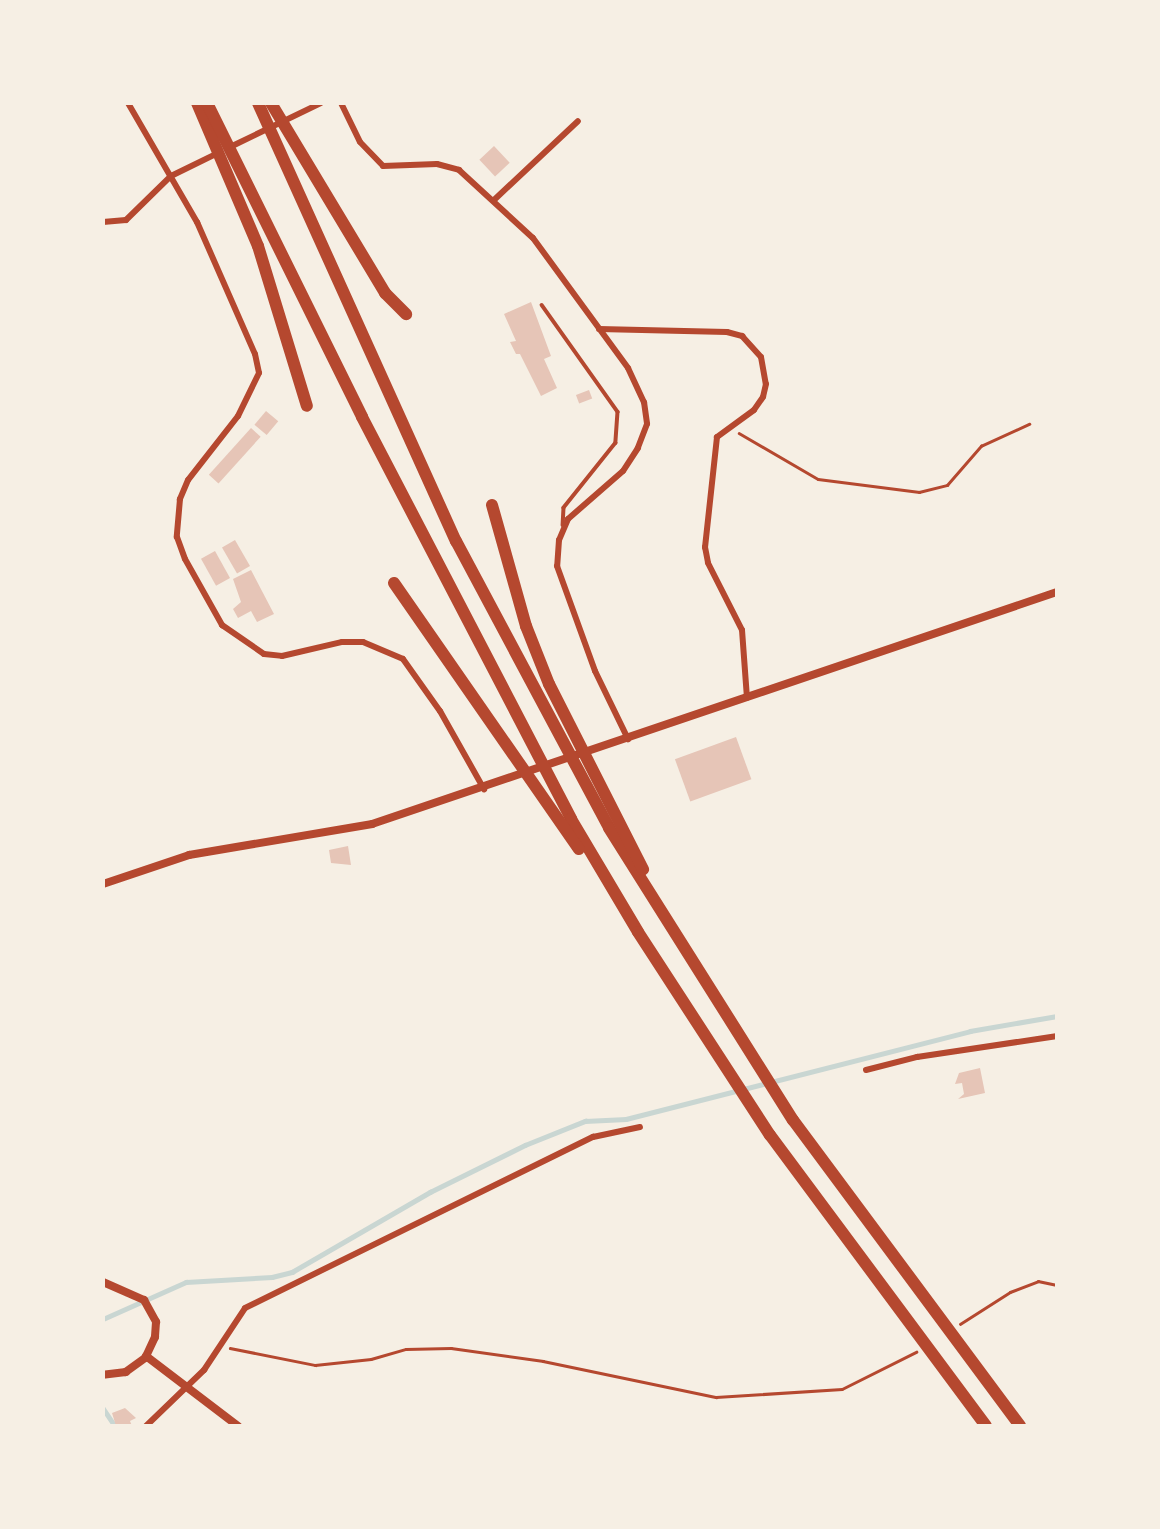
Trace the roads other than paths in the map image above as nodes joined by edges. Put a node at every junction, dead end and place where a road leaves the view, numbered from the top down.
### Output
1 (128, 103) edge
2 (197, 103) edge
3 (207, 103) edge
4 (258, 103) edge
5 (271, 103) edge
6 (321, 103) edge
7 (341, 103) edge
8 (578, 121) dead end
9 (171, 176) junction
10 (494, 200) junction
11 (103, 222) edge
12 (542, 304) dead end
13 (405, 314) dead end
14 (599, 329) junction
15 (307, 406) dead end
16 (492, 505) dead end
17 (563, 531) junction
18 (394, 583) dead end
19 (1057, 592) edge
20 (747, 698) junction
21 (628, 739) junction
22 (484, 789) junction
23 (103, 884) edge
24 (638, 932) junction
25 (726, 1018) junction
26 (1057, 1036) edge
27 (866, 1070) dead end
28 (640, 1127) dead end
29 (103, 1282) edge
30 (146, 1356) junction
31 (103, 1375) edge
32 (186, 1386) junction
33 (146, 1426) edge
34 (238, 1426) edge
35 (986, 1426) edge
36 (1020, 1426) edge

1 - 9 street
2 - 15 highway
3 - 24 highway
4 - 25 highway
5 - 13 highway
6 - 9 street
7 - 10 street
8 - 10 street
9 - 11 street
9 - 22 street
10 - 14 street
12 - 17 lane
14 - 17 street
14 - 20 street
16 - 25 highway
17 - 21 street
18 - 24 highway
19 - 20 street
20 - 21 street
21 - 22 street
22 - 23 street
24 - 35 highway
25 - 36 highway
26 - 27 street
28 - 32 street
29 - 30 street
30 - 31 street
30 - 32 street
32 - 33 street
32 - 34 street

